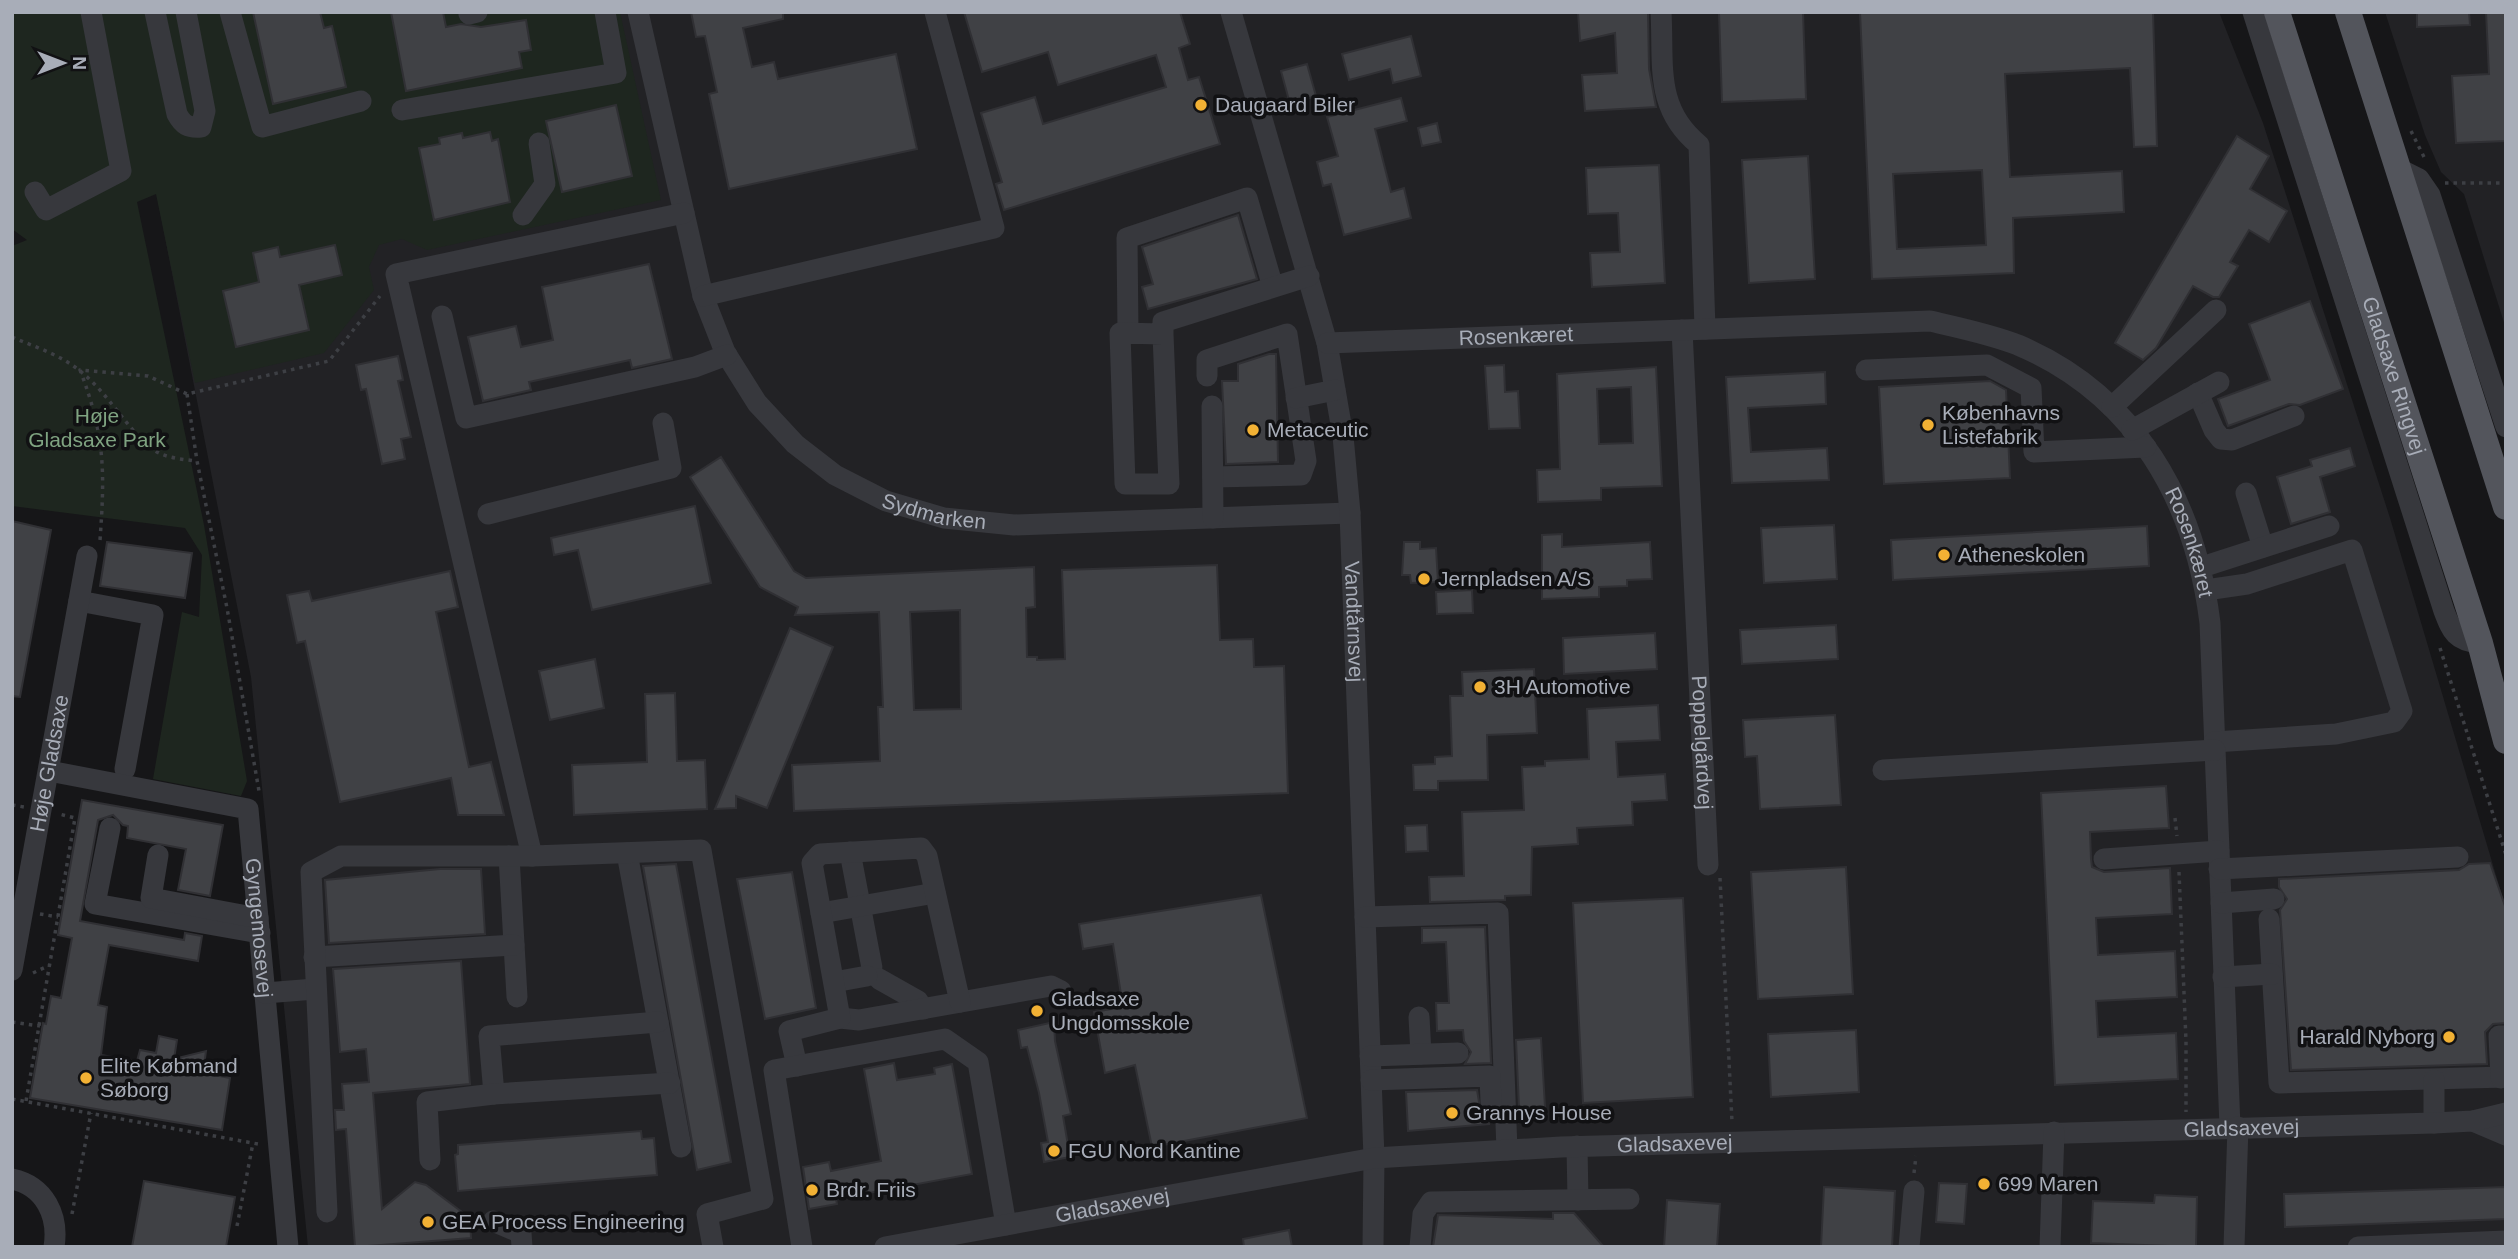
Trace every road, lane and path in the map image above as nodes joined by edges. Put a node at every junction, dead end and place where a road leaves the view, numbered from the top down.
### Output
1 (91, 12) edge
2 (155, 12) edge
3 (186, 12) edge
4 (230, 12) edge
5 (605, 12) edge
6 (638, 12) edge
7 (935, 12) edge
8 (1231, 12) edge
9 (1661, 12) edge
10 (2253, 12) edge
11 (2277, 12) edge
12 (2348, 12) edge
13 (361, 101) dead end
14 (402, 110) dead end
15 (539, 143) dead end
16 (2397, 168) junction
17 (2438, 176) dead end
18 (2506, 183) edge
19 (35, 192) dead end
20 (684, 213) junction
21 (523, 215) dead end
22 (396, 274) junction
23 (1309, 276) junction
24 (1273, 287) junction
25 (702, 296) junction
26 (2216, 310) dead end
27 (442, 316) dead end
28 (1704, 329) junction
29 (1682, 330) junction
30 (1128, 333) junction
31 (1163, 334) junction
32 (12, 337) edge
33 (1328, 343) junction
34 (727, 355) junction
35 (80, 370) junction
36 (1866, 370) dead end
37 (1207, 376) dead end
38 (2219, 382) dead end
39 (1335, 390) junction
40 (2198, 393) junction
41 (187, 394) junction
42 (1296, 398) junction
43 (1212, 406) dead end
44 (2112, 407) junction
45 (2294, 416) dead end
46 (663, 423) dead end
47 (2506, 427) edge
48 (2132, 430) junction
49 (2146, 447) junction
50 (197, 461) junction
51 (1213, 477) junction
52 (2246, 493) dead end
53 (2506, 507) edge
54 (1350, 513) junction
55 (488, 514) dead end
56 (1213, 518) junction
57 (2329, 526) dead end
58 (2263, 547) junction
59 (87, 556) joint
60 (2202, 568) junction
61 (2206, 590) junction
62 (79, 600) junction
63 (2480, 643) junction
64 (2506, 741) edge
65 (2215, 746) junction
66 (125, 769) dead end
67 (1883, 770) dead end
68 (49, 771) junction
69 (248, 809) junction
70 (42, 811) junction
71 (2175, 818) dead end
72 (110, 828) dead end
73 (850, 852) junction
74 (627, 853) junction
75 (2178, 854) junction
76 (159, 855) dead end
77 (509, 856) junction
78 (532, 856) junction
79 (2458, 857) dead end
80 (2104, 859) dead end
81 (2219, 860) junction
82 (1708, 864) joint
83 (935, 893) junction
84 (2221, 903) junction
85 (860, 906) junction
86 (821, 913) junction
87 (1365, 917) junction
88 (259, 925) junction
89 (514, 945) junction
90 (314, 957) junction
91 (12, 971) edge
92 (872, 974) junction
93 (2272, 974) junction
94 (2223, 977) junction
95 (834, 982) junction
96 (315, 989) junction
97 (1061, 991) dead end
98 (265, 993) junction
99 (517, 997) dead end
100 (960, 1002) junction
101 (923, 1009) junction
102 (840, 1017) junction
103 (1419, 1017) dead end
104 (12, 1022) edge
105 (658, 1022) junction
106 (40, 1026) junction
107 (2506, 1036) edge
108 (1458, 1053) dead end
109 (1421, 1054) junction
110 (1370, 1056) junction
111 (797, 1066) junction
112 (2503, 1078) edge
113 (1371, 1080) junction
114 (2434, 1080) junction
115 (670, 1083) junction
116 (494, 1094) junction
117 (12, 1099) edge
118 (26, 1101) junction
119 (91, 1113) junction
120 (2506, 1113) edge
121 (2473, 1121) junction
122 (2434, 1123) junction
123 (2506, 1123) edge
124 (2234, 1127) junction
125 (2186, 1129) junction
126 (2054, 1132) junction
127 (2506, 1135) edge
128 (1918, 1136) junction
129 (1733, 1142) junction
130 (253, 1143) junction
131 (1577, 1146) junction
132 (681, 1147) dead end
133 (279, 1148) junction
134 (1500, 1151) junction
135 (1374, 1158) junction
136 (430, 1160) dead end
137 (12, 1179) edge
138 (1914, 1191) joint
139 (1629, 1199) dead end
140 (1578, 1200) junction
141 (327, 1212) dead end
142 (493, 1221) dead end
143 (1006, 1224) junction
144 (237, 1226) dead end
145 (55, 1237) edge
146 (2506, 1241) edge
147 (925, 1243) edge
148 (2445, 1245) edge
149 (288, 1247) edge
150 (522, 1247) edge
151 (713, 1247) edge
152 (802, 1247) edge
153 (885, 1247) edge
154 (1373, 1247) edge
155 (1420, 1247) edge
156 (1909, 1247) edge
157 (2050, 1247) edge
158 (2234, 1247) edge
159 (2358, 1247) edge

1 - 19 street
2 - 3 street
4 - 13 street
5 - 14 street
6 - 20 street, Sydmarken
7 - 25 street
8 - 23 street, Vandtårnsvej
9 - 28 street
10 - 63 street
11 - 63 main road, Gladsaxe Ringvej
12 - 16 main road
15 - 21 street
16 - 47 street
16 - 53 main road
17 - 18 path
20 - 22 street
20 - 25 street, Sydmarken
22 - 41 path
22 - 78 street
23 - 24 street
23 - 33 street, Vandtårnsvej
24 - 30 street
24 - 31 street
25 - 34 street, Sydmarken
26 - 44 street
27 - 34 street
28 - 29 street, Rosenkæret
28 - 44 street, Rosenkæret
29 - 33 street, Rosenkæret
29 - 82 street, Poppelgårdvej
30 - 31 street
30 - 31 street
32 - 35 path
33 - 39 street, Vandtårnsvej
34 - 56 street, Sydmarken
35 - 41 path
35 - 50 path
35 - 59 path
36 - 49 street
37 - 42 street
38 - 40 street
39 - 42 street
39 - 54 street, Vandtårnsvej
40 - 45 street
40 - 48 street
41 - 50 path
42 - 51 street
43 - 51 street
44 - 48 street, Rosenkæret
46 - 55 street
48 - 49 street, Rosenkæret
49 - 60 street, Rosenkæret
50 - 69 path
51 - 56 street
52 - 58 street
54 - 56 street, Sydmarken
54 - 87 street, Vandtårnsvej
57 - 58 street
58 - 60 street
59 - 62 street, Høje Gladsaxe
60 - 61 street, Rosenkæret
61 - 65 street, Rosenkæret
61 - 65 street
62 - 66 street
62 - 68 street, Høje Gladsaxe
63 - 64 main road, Gladsaxe Ringvej
65 - 67 street
65 - 81 street, Rosenkæret
68 - 69 street
68 - 70 street, Høje Gladsaxe
69 - 88 street, Gyngemosevej
70 - 91 street, Høje Gladsaxe
70 - 106 path
71 - 75 path
72 - 88 street
73 - 83 street
73 - 85 street
73 - 86 street
74 - 78 street
74 - 105 street
74 - 151 street
75 - 80 street
75 - 81 street
75 - 125 path
76 - 88 street
77 - 78 street
77 - 89 street
77 - 90 street
79 - 81 street
81 - 84 street, Rosenkæret
82 - 129 path
83 - 85 street
83 - 100 street
84 - 93 street
84 - 94 street, Rosenkæret
85 - 86 street
85 - 92 street
86 - 95 street
87 - 110 street, Vandtårnsvej
87 - 134 street
88 - 98 street, Gyngemosevej
89 - 90 street
89 - 99 street
90 - 96 street
92 - 95 street
92 - 101 street
93 - 94 street
93 - 114 street
94 - 124 street, Rosenkæret
95 - 102 street
96 - 98 street
96 - 141 street
97 - 100 street
98 - 133 street, Gyngemosevej
100 - 101 street
101 - 102 street
102 - 111 street
103 - 109 street
104 - 106 path
105 - 115 street
105 - 116 street
106 - 118 path
107 - 112 street
108 - 109 street
109 - 110 street
110 - 113 street, Vandtårnsvej
111 - 143 street
111 - 152 street
112 - 114 street
113 - 134 street
113 - 135 street, Vandtårnsvej
114 - 122 street
115 - 116 street
115 - 132 street
116 - 136 street
117 - 118 path
118 - 119 path
119 - 130 path
119 - 145 path
120 - 121 street, Gladsaxevej
121 - 122 street, Gladsaxevej
121 - 123 street
121 - 127 street, Gladsaxevej
122 - 124 street, Gladsaxevej
124 - 125 street, Gladsaxevej
124 - 158 street, Rosenkæret
125 - 126 street, Gladsaxevej
126 - 128 street, Gladsaxevej
126 - 157 street
128 - 129 street, Gladsaxevej
128 - 138 path
129 - 131 street, Gladsaxevej
130 - 133 path
130 - 144 path
131 - 134 street, Gladsaxevej
131 - 140 street
133 - 149 street, Gyngemosevej
134 - 135 street, Gladsaxevej
135 - 143 street, Gladsaxevej
135 - 154 street, Vandtårnsvej
137 - 145 street
138 - 156 street
139 - 140 street
140 - 155 street
142 - 150 street
143 - 147 street, Gladsaxevej
146 - 148 street
147 - 153 street, Gladsaxevej
148 - 159 street

